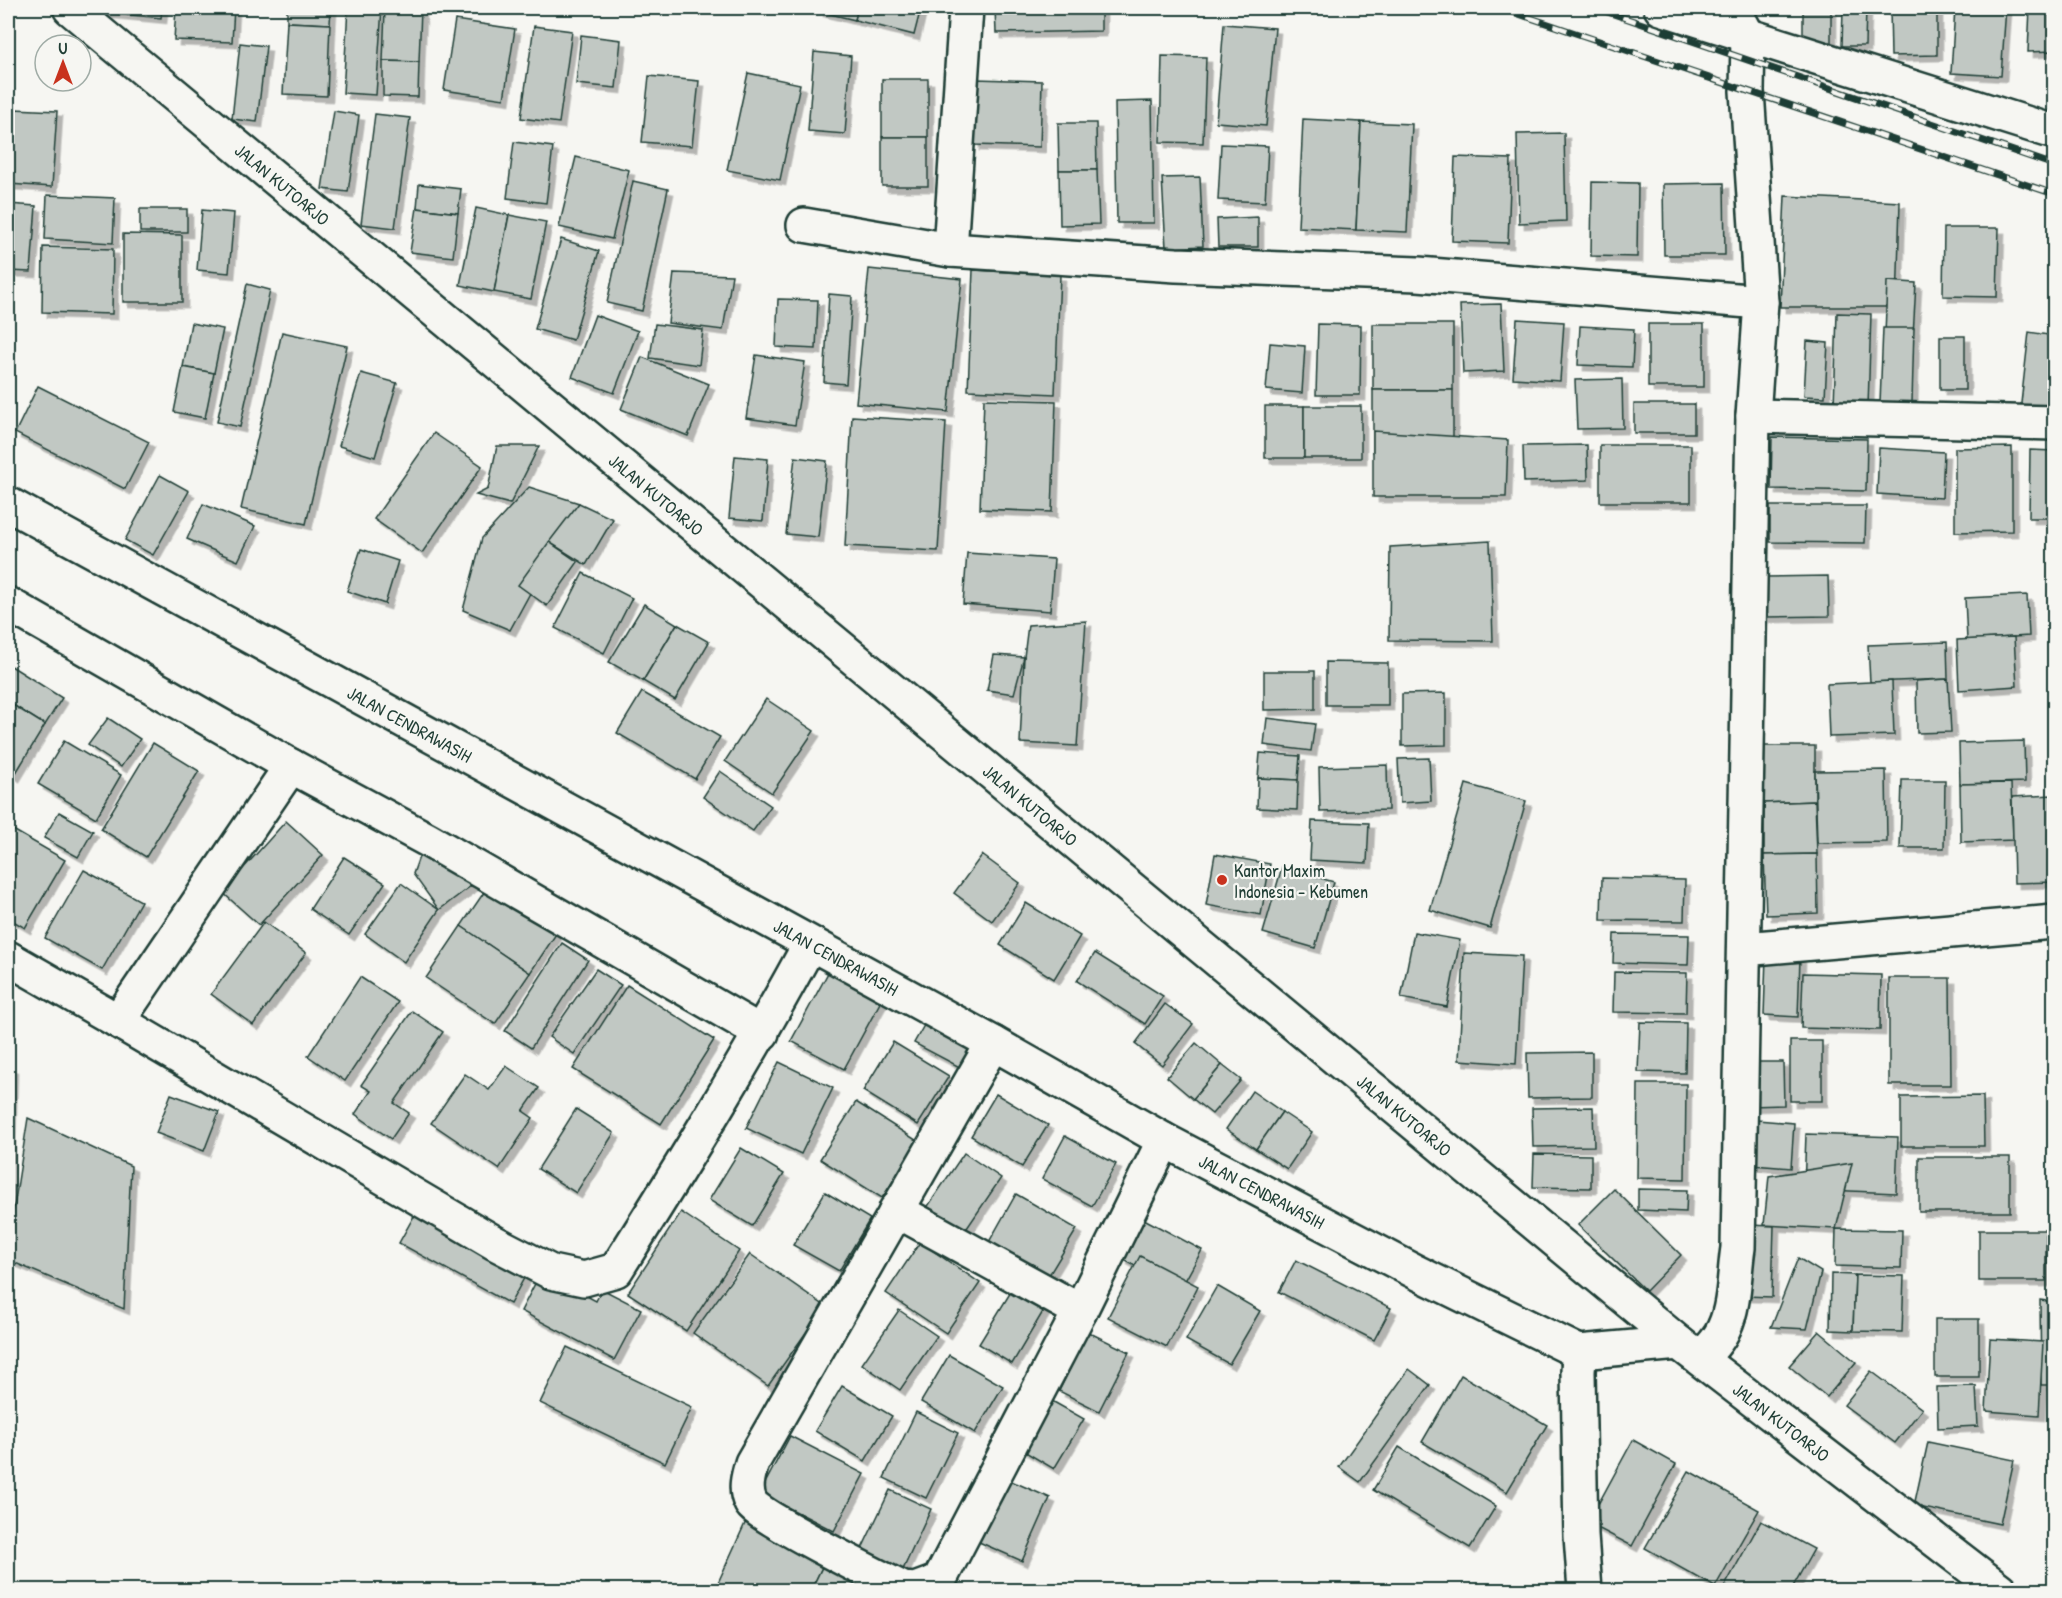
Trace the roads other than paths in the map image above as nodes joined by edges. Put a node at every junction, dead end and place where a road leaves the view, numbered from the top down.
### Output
1 (70, 8) edge
2 (966, 8) edge
3 (1660, 8) edge
4 (1733, 8) edge
5 (1748, 36) junction
6 (2055, 132) edge
7 (804, 225) dead end
8 (950, 250) junction
9 (1761, 302) junction
10 (1753, 416) junction
11 (2055, 423) edge
12 (8, 504) edge
13 (8, 604) edge
14 (291, 766) junction
15 (2055, 922) edge
16 (810, 944) junction
17 (1744, 949) junction
18 (8, 958) edge
19 (118, 1021) junction
20 (762, 1033) junction
21 (993, 1043) junction
22 (1164, 1140) junction
23 (896, 1210) junction
24 (1080, 1311) junction
25 (1690, 1351) junction
26 (1579, 1352) junction
27 (1585, 1590) edge
28 (2000, 1590) edge

1 - 25 street, JALAN KUTOARJO
2 - 8 street
3 - 5 street
4 - 5 street
5 - 6 street
5 - 9 street
7 - 8 street
8 - 9 street
9 - 10 street
10 - 11 street
10 - 17 street
12 - 16 street, JALAN CENDRAWASIH
13 - 14 street
14 - 19 street
14 - 20 street
15 - 17 street
16 - 20 street
16 - 21 street, JALAN CENDRAWASIH
17 - 25 street
18 - 19 street
19 - 20 street
21 - 22 street, JALAN CENDRAWASIH
21 - 23 street
22 - 24 street
22 - 26 street, JALAN CENDRAWASIH
23 - 24 street
23 - 24 street
25 - 26 street
25 - 28 street, JALAN KUTOARJO
26 - 27 street

